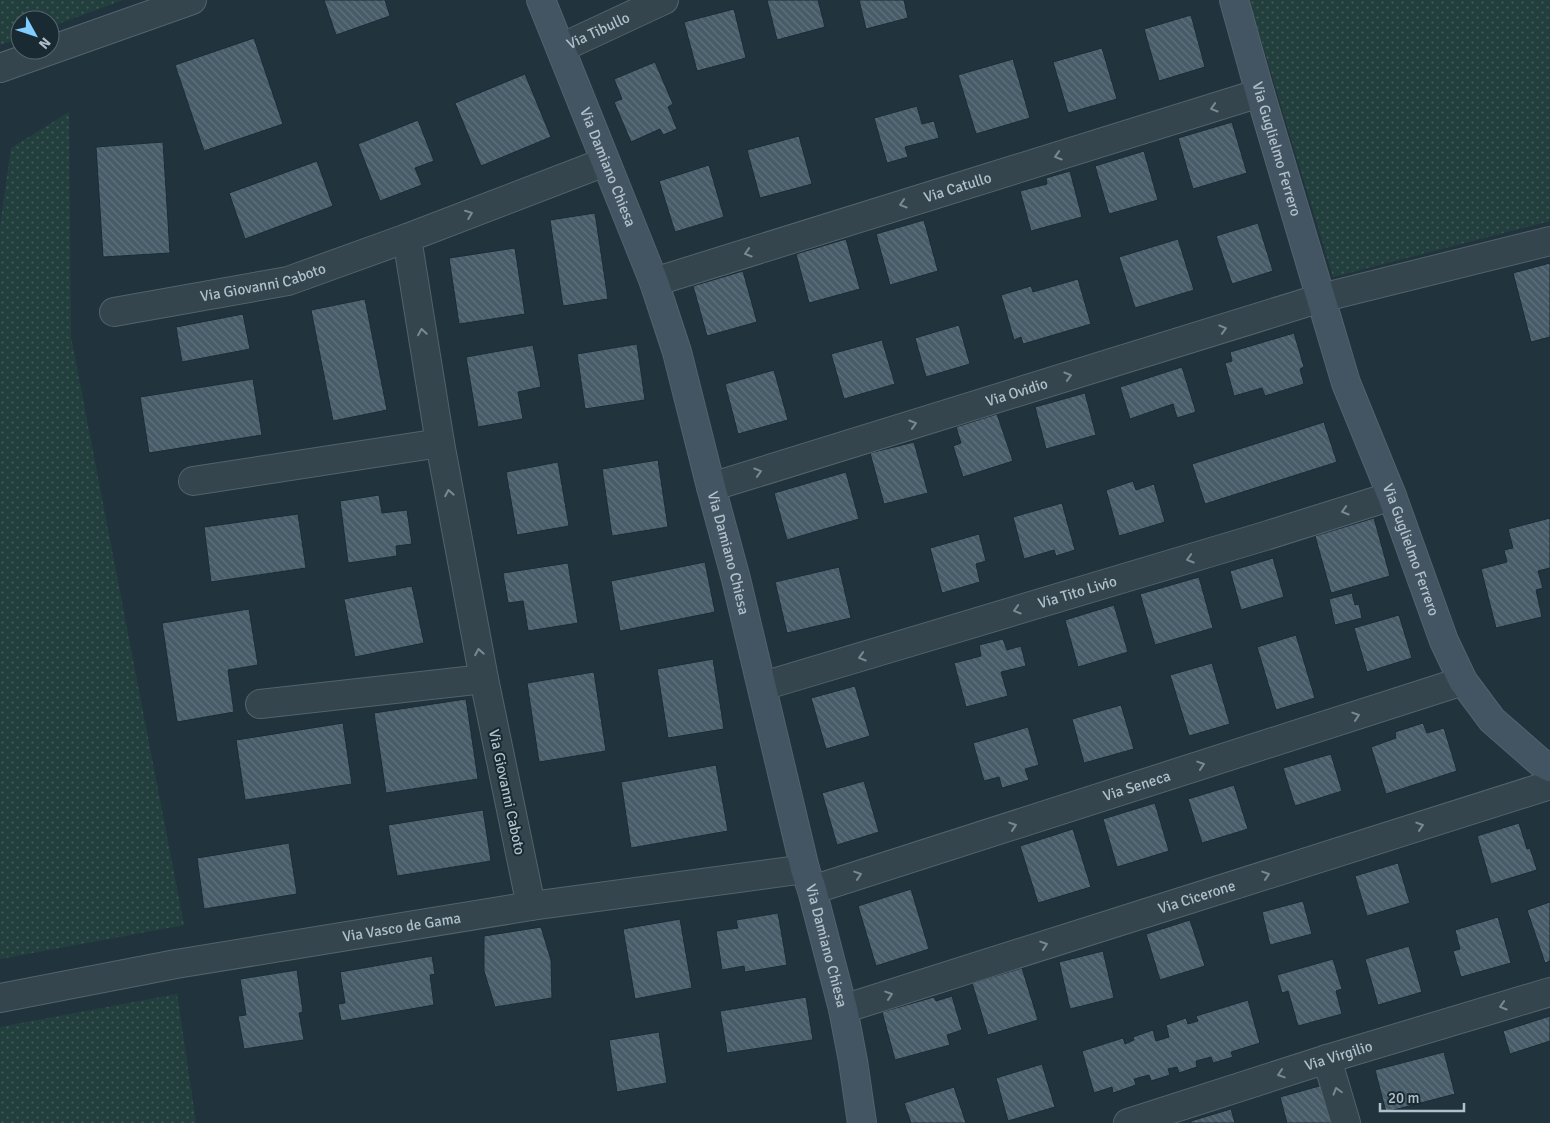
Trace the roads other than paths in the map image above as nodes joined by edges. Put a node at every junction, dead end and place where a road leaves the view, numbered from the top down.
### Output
1 (192, 0) edge
2 (540, 0) edge
3 (664, 0) edge
4 (1234, 0) edge
5 (561, 48) junction
6 (0, 68) edge
7 (1260, 94) junction
8 (605, 162) junction
9 (407, 238) junction
10 (1550, 241) edge
11 (654, 282) junction
12 (1321, 298) junction
13 (114, 312) dead end
14 (440, 443) junction
15 (193, 482) dead end
16 (711, 487) junction
17 (1392, 496) junction
18 (484, 679) junction
19 (1463, 682) junction
20 (762, 686) junction
21 (260, 704) dead end
22 (1550, 767) edge
23 (1550, 785) edge
24 (808, 880) junction
25 (531, 906) junction
26 (1550, 992) edge
27 (0, 998) edge
28 (843, 1009) junction
29 (1328, 1059) junction
30 (862, 1123) edge
31 (1128, 1123) edge
32 (1346, 1123) edge

1 - 6 street
2 - 5 street, Via Damiano Chiesa
3 - 5 street, Via Tibullo
4 - 7 street, Via Guglielmo Ferrero
5 - 8 street, Via Damiano Chiesa
7 -> 11 street, Via Catullo
7 - 12 street, Via Guglielmo Ferrero
9 -> 8 street, Via Giovanni Caboto
8 - 11 street, Via Damiano Chiesa
9 - 13 street, Via Giovanni Caboto
14 -> 9 street, Via Giovanni Caboto
10 - 12 street
11 - 16 street, Via Damiano Chiesa
16 -> 12 street, Via Ovidio
12 - 17 street, Via Guglielmo Ferrero
14 - 15 street
18 -> 14 street, Via Giovanni Caboto
16 - 20 street, Via Damiano Chiesa
17 - 19 street, Via Guglielmo Ferrero
17 -> 20 street, Via Tito Livio
18 - 21 street
18 - 25 street, Via Giovanni Caboto
19 - 22 street, Via Guglielmo Ferrero
24 -> 19 street, Via Seneca
20 - 24 street, Via Damiano Chiesa
28 -> 23 street, Via Cicerone
24 - 25 street, Via Vasco de Gama
24 - 28 street, Via Damiano Chiesa
25 - 27 street, Via Vasco de Gama
26 -> 29 street, Via Virgilio
28 - 30 street, Via Damiano Chiesa
29 -> 31 street, Via Virgilio
32 -> 29 street

